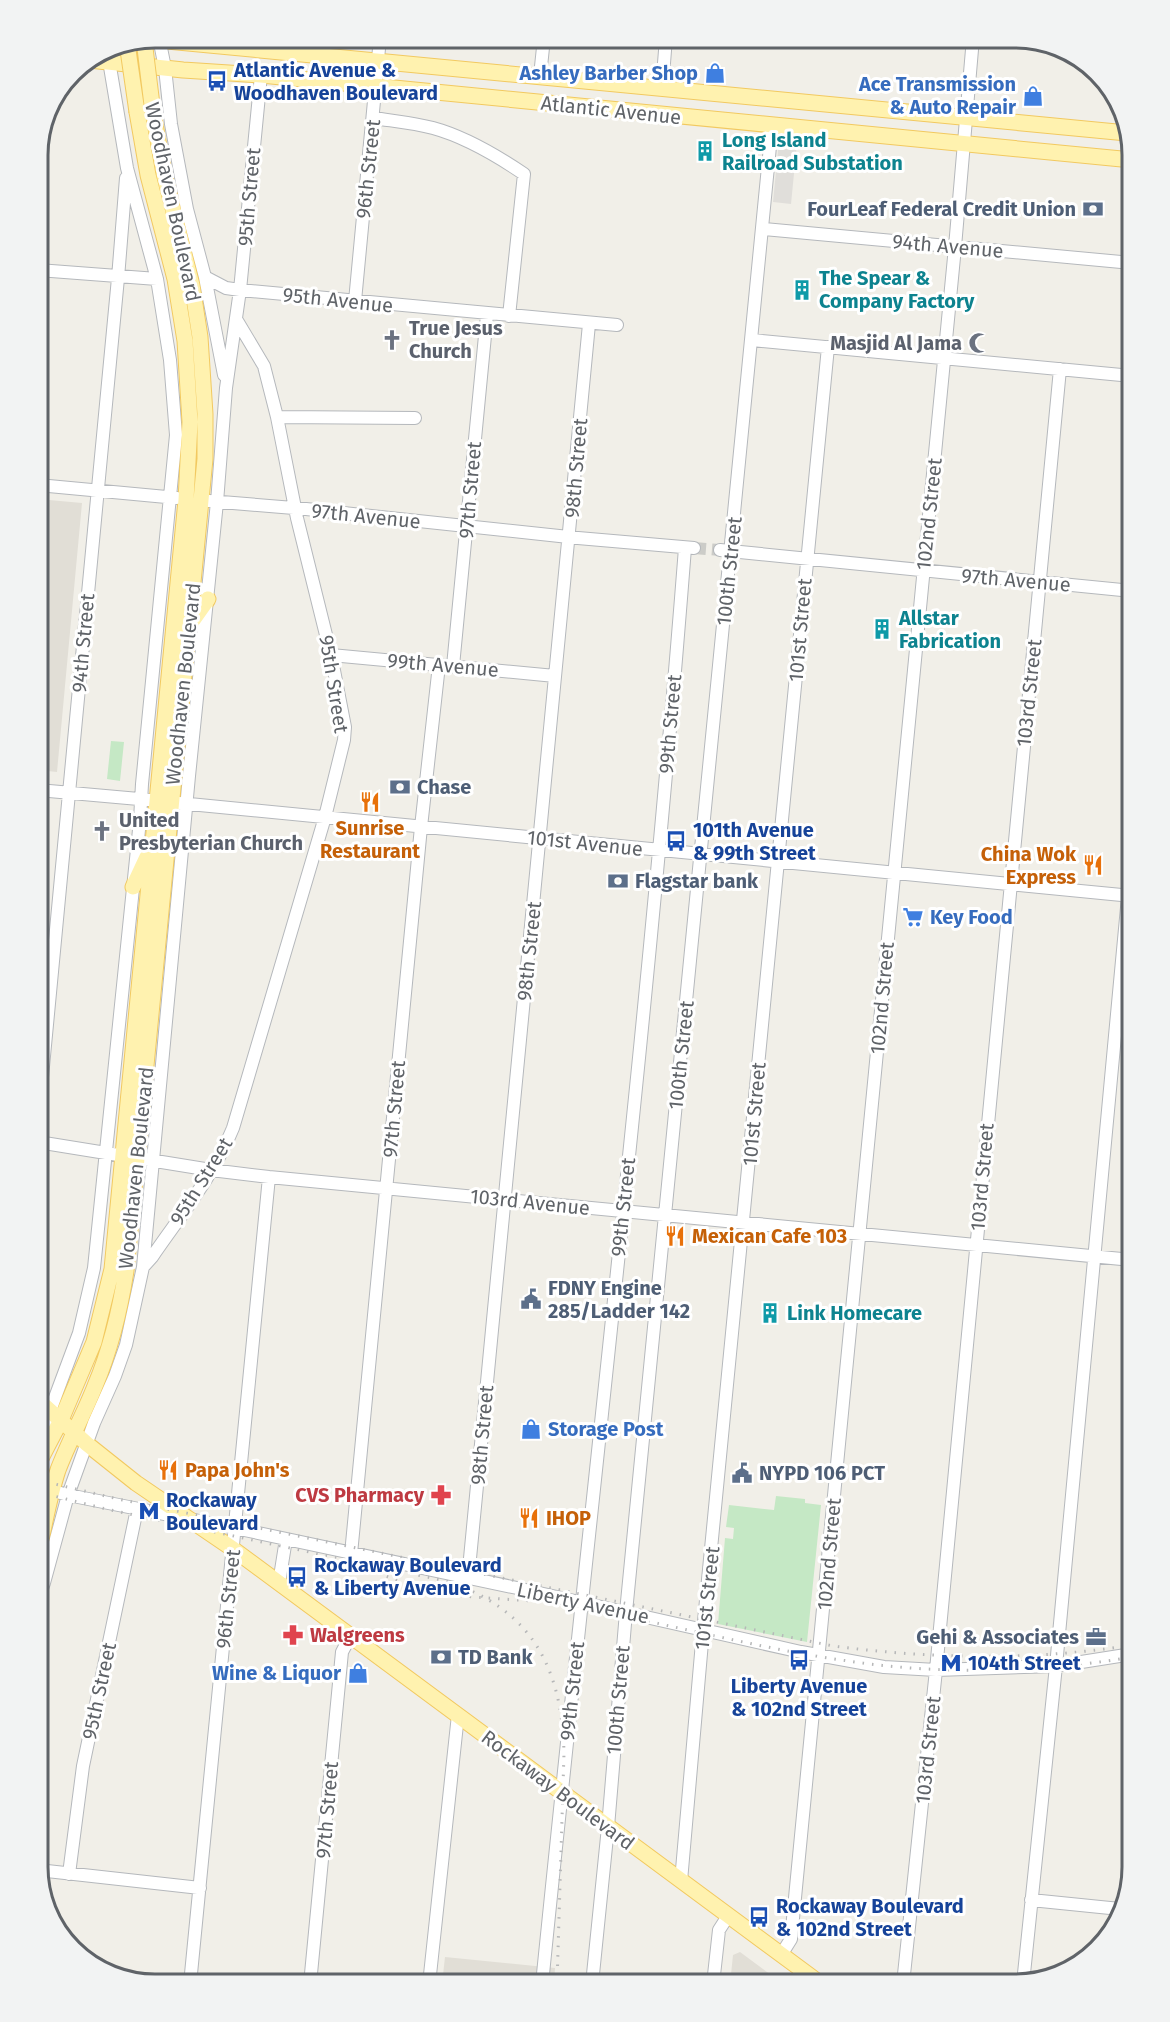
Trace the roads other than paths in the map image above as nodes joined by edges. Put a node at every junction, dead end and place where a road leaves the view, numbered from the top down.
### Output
1 (152, 48) edge
2 (156, 48) edge
3 (291, 48) edge
4 (379, 48) edge
5 (543, 48) edge
6 (665, 48) edge
7 (971, 48) edge
8 (128, 52) edge
9 (112, 57) edge
10 (108, 59) edge
11 (378, 60) junction
12 (165, 68) junction
13 (261, 75) junction
14 (540, 76) junction
15 (376, 86) junction
16 (662, 88) junction
17 (965, 117) junction
18 (374, 118) junction
19 (772, 126) junction
20 (1119, 132) edge
21 (963, 143) junction
22 (1122, 159) edge
23 (127, 168) junction
24 (764, 228) junction
25 (955, 247) junction
26 (1122, 262) edge
27 (48, 271) edge
28 (206, 277) junction
29 (118, 278) junction
30 (157, 279) junction
31 (240, 290) junction
32 (355, 301) junction
33 (487, 315) junction
34 (509, 316) junction
35 (236, 319) junction
36 (589, 324) junction
37 (617, 325) dead end
38 (753, 340) junction
39 (828, 347) junction
40 (944, 358) junction
41 (1060, 369) junction
42 (1122, 375) edge
43 (226, 388) junction
44 (277, 417) junction
45 (415, 418) dead end
46 (48, 486) edge
47 (98, 491) junction
48 (170, 497) junction
49 (194, 500) junction
50 (217, 502) junction
51 (295, 508) junction
52 (466, 527) junction
53 (569, 537) junction
54 (690, 548) joint
55 (725, 550) junction
56 (807, 558) junction
57 (923, 571) junction
58 (1040, 582) junction
59 (1122, 590) edge
60 (208, 598) junction
61 (189, 626) junction
62 (331, 655) junction
63 (439, 665) junction
64 (453, 666) junction
65 (555, 676) junction
66 (48, 791) edge
67 (69, 793) junction
68 (149, 800) junction
69 (180, 803) junction
70 (325, 817) junction
71 (421, 827) junction
72 (540, 838) junction
73 (152, 846) junction
74 (660, 850) junction
75 (701, 854) junction
76 (778, 861) junction
77 (894, 873) junction
78 (1010, 884) junction
79 (133, 887) junction
80 (1122, 894) edge
81 (1122, 983) edge
82 (48, 1014) edge
83 (48, 1144) edge
84 (114, 1154) junction
85 (138, 1157) junction
86 (154, 1160) junction
87 (211, 1170) junction
88 (269, 1177) junction
89 (387, 1188) junction
90 (505, 1200) junction
91 (622, 1211) junction
92 (666, 1215) junction
93 (744, 1222) junction
94 (859, 1234) junction
95 (976, 1244) junction
96 (1094, 1255) junction
97 (1122, 1259) edge
98 (143, 1267) junction
99 (48, 1409) edge
100 (55, 1416) junction
101 (48, 1432) edge
102 (73, 1432) junction
103 (48, 1436) edge
104 (87, 1444) junction
105 (48, 1485) edge
106 (48, 1490) edge
107 (68, 1495) junction
108 (137, 1509) junction
109 (187, 1519) junction
110 (235, 1528) junction
111 (286, 1539) junction
112 (233, 1549) junction
113 (351, 1554) junction
114 (48, 1568) edge
115 (468, 1579) junction
116 (279, 1583) junction
117 (582, 1603) junction
118 (626, 1612) junction
119 (703, 1631) junction
120 (350, 1637) junction
121 (820, 1656) junction
122 (1122, 1656) edge
123 (1056, 1666) junction
124 (936, 1670) junction
125 (458, 1715) junction
126 (561, 1792) junction
127 (608, 1827) junction
128 (48, 1871) edge
129 (69, 1874) junction
130 (681, 1881) junction
131 (200, 1888) junction
132 (1031, 1900) junction
133 (1113, 1908) edge
134 (728, 1916) junction
135 (781, 1955) junction
136 (1024, 1973) edge
137 (191, 1974) edge
138 (311, 1974) edge
139 (430, 1974) edge
140 (543, 1974) dead end
141 (593, 1974) edge
142 (714, 1974) edge
143 (807, 1974) edge
144 (904, 1974) edge

1 - 49 main road, Woodhaven Boulevard, bridge
2 - 12 street, Woodhaven Boulevard
3 - 11 main road, Atlantic Avenue
4 - 11 street, 96th Street
5 - 14 street
6 - 16 street
7 - 17 street, 102nd Street
8 - 49 main road, Woodhaven Boulevard, bridge
9 - 12 main road, Atlantic Avenue
10 - 23 street, Woodhaven Boulevard
11 - 14 main road, Atlantic Avenue
11 - 15 street, 96th Street
12 - 13 main road, Atlantic Avenue
12 - 28 street, Woodhaven Boulevard
13 - 15 main road, Atlantic Avenue
13 - 31 street, 95th Street
14 - 16 main road, Atlantic Avenue
15 - 18 street, 96th Street
15 - 19 main road, Atlantic Avenue
16 - 17 main road, Atlantic Avenue
17 - 20 main road, Atlantic Avenue
17 - 21 street, 102nd Street
18 - 32 street, 96th Street
18 - 34 street
19 - 21 main road, Atlantic Avenue
19 - 24 street, 100th Street
21 - 22 main road, Atlantic Avenue
21 - 25 street, 102nd Street
23 - 29 street, 94th Street
23 - 30 street, Woodhaven Boulevard
24 - 25 street, 94th Avenue
24 - 38 street, 100th Street
25 - 26 street, 94th Avenue
25 - 40 street, 102nd Street
27 - 29 street
28 - 31 street, 95th Avenue
28 - 43 street, Woodhaven Boulevard
29 - 30 street
29 - 47 street, 94th Street
30 - 48 street, Woodhaven Boulevard
31 - 32 street, 95th Avenue
31 - 35 street, 95th Street
32 - 33 street, 95th Avenue
33 - 34 street, 95th Avenue
33 - 52 street, 97th Street
34 - 36 street, 95th Avenue
35 - 43 street, Woodhaven Boulevard
35 - 44 street, 95th Street
36 - 37 street, 95th Avenue
36 - 53 street, 98th Street
38 - 39 street
38 - 55 street, 100th Street
39 - 40 street
39 - 56 street, 101st Street
40 - 41 street
40 - 57 street, 102nd Street
41 - 42 street
41 - 58 street, 103rd Street
43 - 50 street, Woodhaven Boulevard
44 - 45 street
44 - 51 street, 95th Street
46 - 47 street, 97th Avenue
47 - 48 street, 97th Avenue
47 - 67 street, 94th Street
48 - 49 street, 97th Avenue
48 - 68 street, Woodhaven Boulevard
49 - 50 street, 97th Avenue
49 - 61 main road, Woodhaven Boulevard
49 - 68 main road, Woodhaven Boulevard
50 - 51 street, 97th Avenue
50 - 60 street, Woodhaven Boulevard
51 - 52 street, 97th Avenue
51 - 62 street, 95th Street
52 - 53 street, 97th Avenue
52 - 64 street, 97th Street
53 - 54 street, 97th Avenue
53 - 65 street, 98th Street
54 - 74 street, 99th Street
55 - 56 street, 97th Avenue
55 - 75 street, 100th Street
56 - 57 street, 97th Avenue
56 - 76 street, 101st Street
57 - 58 street, 97th Avenue
57 - 77 street, 102nd Street
58 - 59 street, 97th Avenue
58 - 78 street, 103rd Street
60 - 61 main road
60 - 69 street, Woodhaven Boulevard
61 - 69 main road, Woodhaven Boulevard
62 - 63 street, 99th Avenue
62 - 70 street, 95th Street
63 - 64 street, 99th Avenue
63 - 71 street, 97th Street
64 - 65 street, 99th Avenue
65 - 72 street, 98th Street
66 - 67 street, 101st Avenue
67 - 68 street, 101st Avenue
67 - 82 street, 94th Street
68 - 69 street, 101st Avenue
68 - 73 main road, Woodhaven Boulevard
68 - 79 street, Woodhaven Boulevard
69 - 70 street, 101st Avenue
69 - 85 main road, Woodhaven Boulevard
69 - 86 street, Woodhaven Boulevard
70 - 71 street, 101st Avenue
70 - 87 street, 95th Street
71 - 72 street, 101st Avenue
71 - 89 street, 97th Street
72 - 74 street, 101st Avenue
72 - 90 street, 98th Street
73 - 79 main road
73 - 84 main road, Woodhaven Boulevard
74 - 75 street, 101st Avenue
74 - 91 street, 99th Street
75 - 76 street, 101st Avenue
75 - 92 street, 100th Street
76 - 77 street, 101st Avenue
76 - 93 street, 101st Street
77 - 78 street, 101st Avenue
77 - 94 street, 102nd Street
78 - 80 street, 101st Avenue
78 - 95 street, 103rd Street
79 - 84 street, Woodhaven Boulevard
81 - 96 street
83 - 84 street, 103rd Avenue
84 - 85 street, 103rd Avenue
84 - 100 main road, Woodhaven Boulevard
85 - 86 street, 103rd Avenue
85 - 102 main road, Woodhaven Boulevard
86 - 87 street, 103rd Avenue
86 - 98 street, Woodhaven Boulevard
87 - 88 street, 103rd Avenue
87 - 98 street, 95th Street
88 - 89 street, 103rd Avenue
88 - 110 street, 96th Street
89 - 90 street, 103rd Avenue
89 - 113 street, 97th Street
90 - 91 street, 103rd Avenue
90 - 115 street, 98th Street
91 - 92 street, 103rd Avenue
91 - 117 street, 99th Street
92 - 93 street, 103rd Avenue
92 - 118 street, 100th Street
93 - 94 street, 103rd Avenue
93 - 119 street, 101st Street
94 - 95 street, 103rd Avenue
94 - 121 street, 102nd Street
95 - 96 street, 103rd Avenue
95 - 124 street, 103rd Street
96 - 97 street, 103rd Avenue
96 - 123 street
98 - 104 street, Woodhaven Boulevard
99 - 100 main road, Rockaway Boulevard
100 - 101 street
100 - 102 main road, Rockaway Boulevard
100 - 103 main road, Woodhaven Boulevard
102 - 104 main road, Rockaway Boulevard
102 - 105 main road, Woodhaven Boulevard
104 - 107 street, Woodhaven Boulevard
104 - 109 main road, Rockaway Boulevard
106 - 107 street, Liberty Avenue
107 - 108 street, Liberty Avenue
107 - 114 street, Woodhaven Boulevard
108 - 109 street, Liberty Avenue
108 - 129 street, 95th Street
109 - 110 street, Liberty Avenue
109 - 112 main road, Rockaway Boulevard
110 - 111 street, Liberty Avenue
110 - 112 street, 96th Street
111 - 113 street, Liberty Avenue
111 - 116 street
112 - 116 main road, Rockaway Boulevard
112 - 131 street, 96th Street
113 - 115 street, Liberty Avenue
115 - 117 street, Liberty Avenue
116 - 120 main road, Rockaway Boulevard
117 - 118 street, Liberty Avenue
117 - 126 street, 99th Street
118 - 119 street, Liberty Avenue
118 - 127 street, 100th Street
119 - 121 street, Liberty Avenue
119 - 130 street, 101st Street
120 - 125 main road, Rockaway Boulevard
120 - 138 street, 97th Street
121 - 124 street, Liberty Avenue
121 - 135 street, 102nd Street
122 - 123 street, Liberty Avenue
123 - 124 street, Liberty Avenue
123 - 132 street
124 - 144 street, 103rd Street
125 - 126 main road, Rockaway Boulevard
125 - 139 street
126 - 127 main road, Rockaway Boulevard
126 - 140 street, 99th Street
127 - 130 main road, Rockaway Boulevard
127 - 141 street, 100th Street
128 - 129 street
129 - 131 street
130 - 134 main road, Rockaway Boulevard
131 - 137 street, 96th Street
132 - 133 street
132 - 136 street
134 - 135 main road, Rockaway Boulevard
134 - 142 street
135 - 143 main road, Rockaway Boulevard

